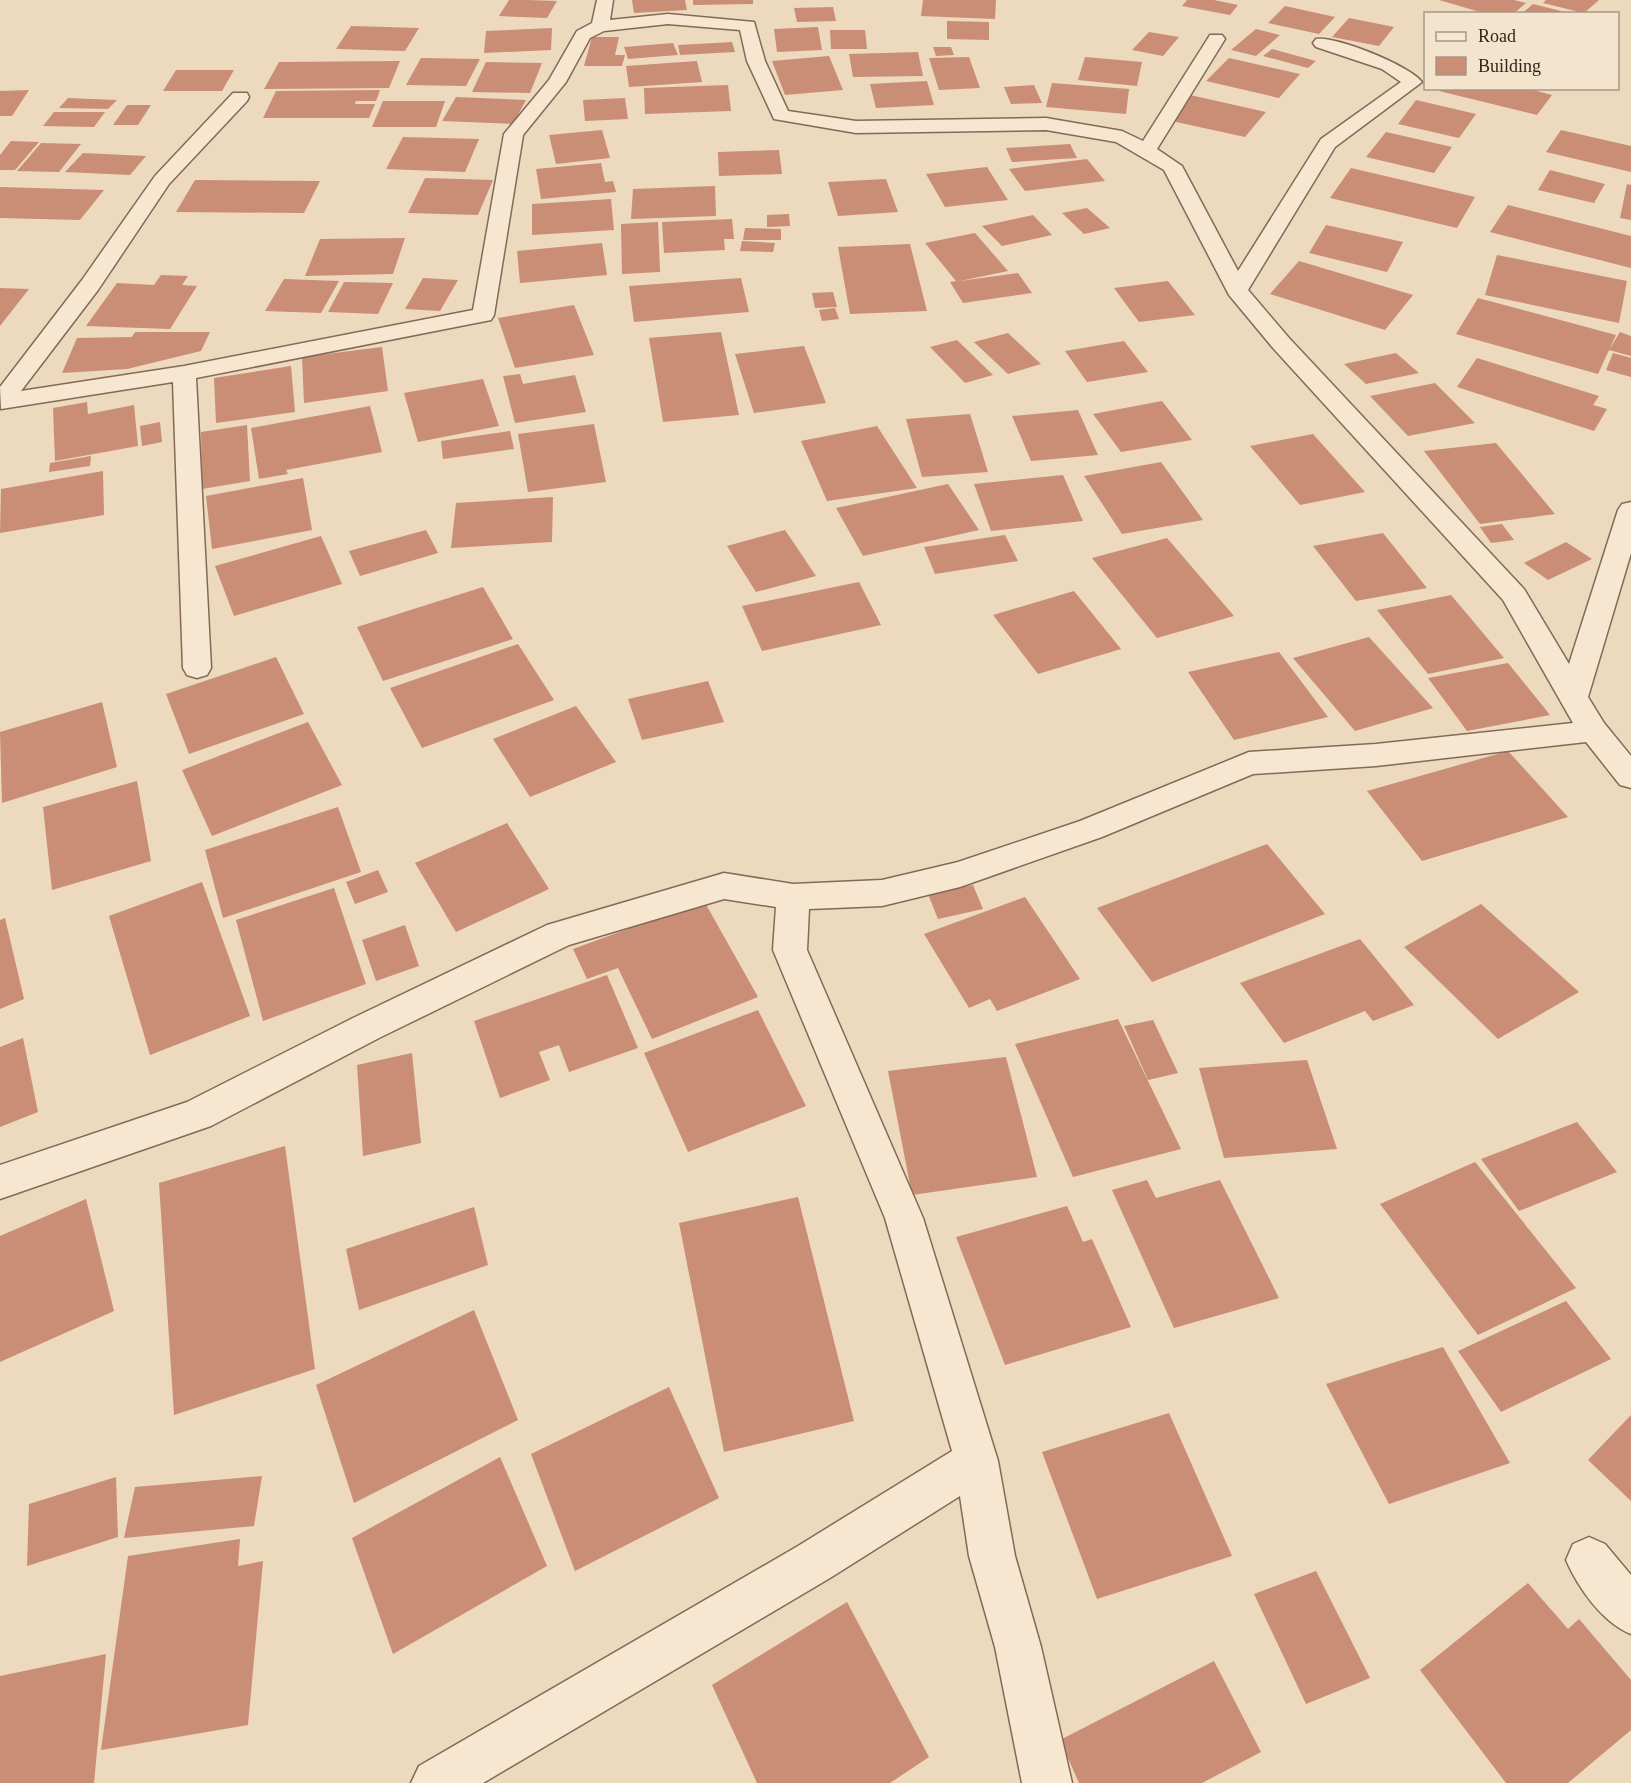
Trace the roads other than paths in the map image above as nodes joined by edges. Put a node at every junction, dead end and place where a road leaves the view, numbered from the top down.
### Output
1 (605, 0) edge
2 (600, 26) junction
3 (1216, 39) dead end
4 (1322, 43) dead end
5 (240, 97) dead end
6 (1146, 151) junction
7 (1237, 290) junction
8 (184, 373) junction
9 (1, 402) edge
10 (1631, 510) edge
11 (197, 668) dead end
12 (1573, 697) junction
13 (1593, 731) junction
14 (1631, 777) edge
15 (793, 897) junction
16 (0, 1182) edge
17 (976, 1461) junction
18 (1589, 1560) dead end
19 (1631, 1611) edge
20 (436, 1783) edge
21 (1047, 1783) edge

1 - 2 street
2 - 6 street
2 - 8 street
3 - 6 street
4 - 7 street
5 - 9 street
6 - 7 street
7 - 12 street
8 - 9 street
8 - 11 street
10 - 12 street
12 - 13 street
13 - 14 street
13 - 15 street
15 - 16 street
15 - 17 street
17 - 20 street
17 - 21 street
18 - 19 street

